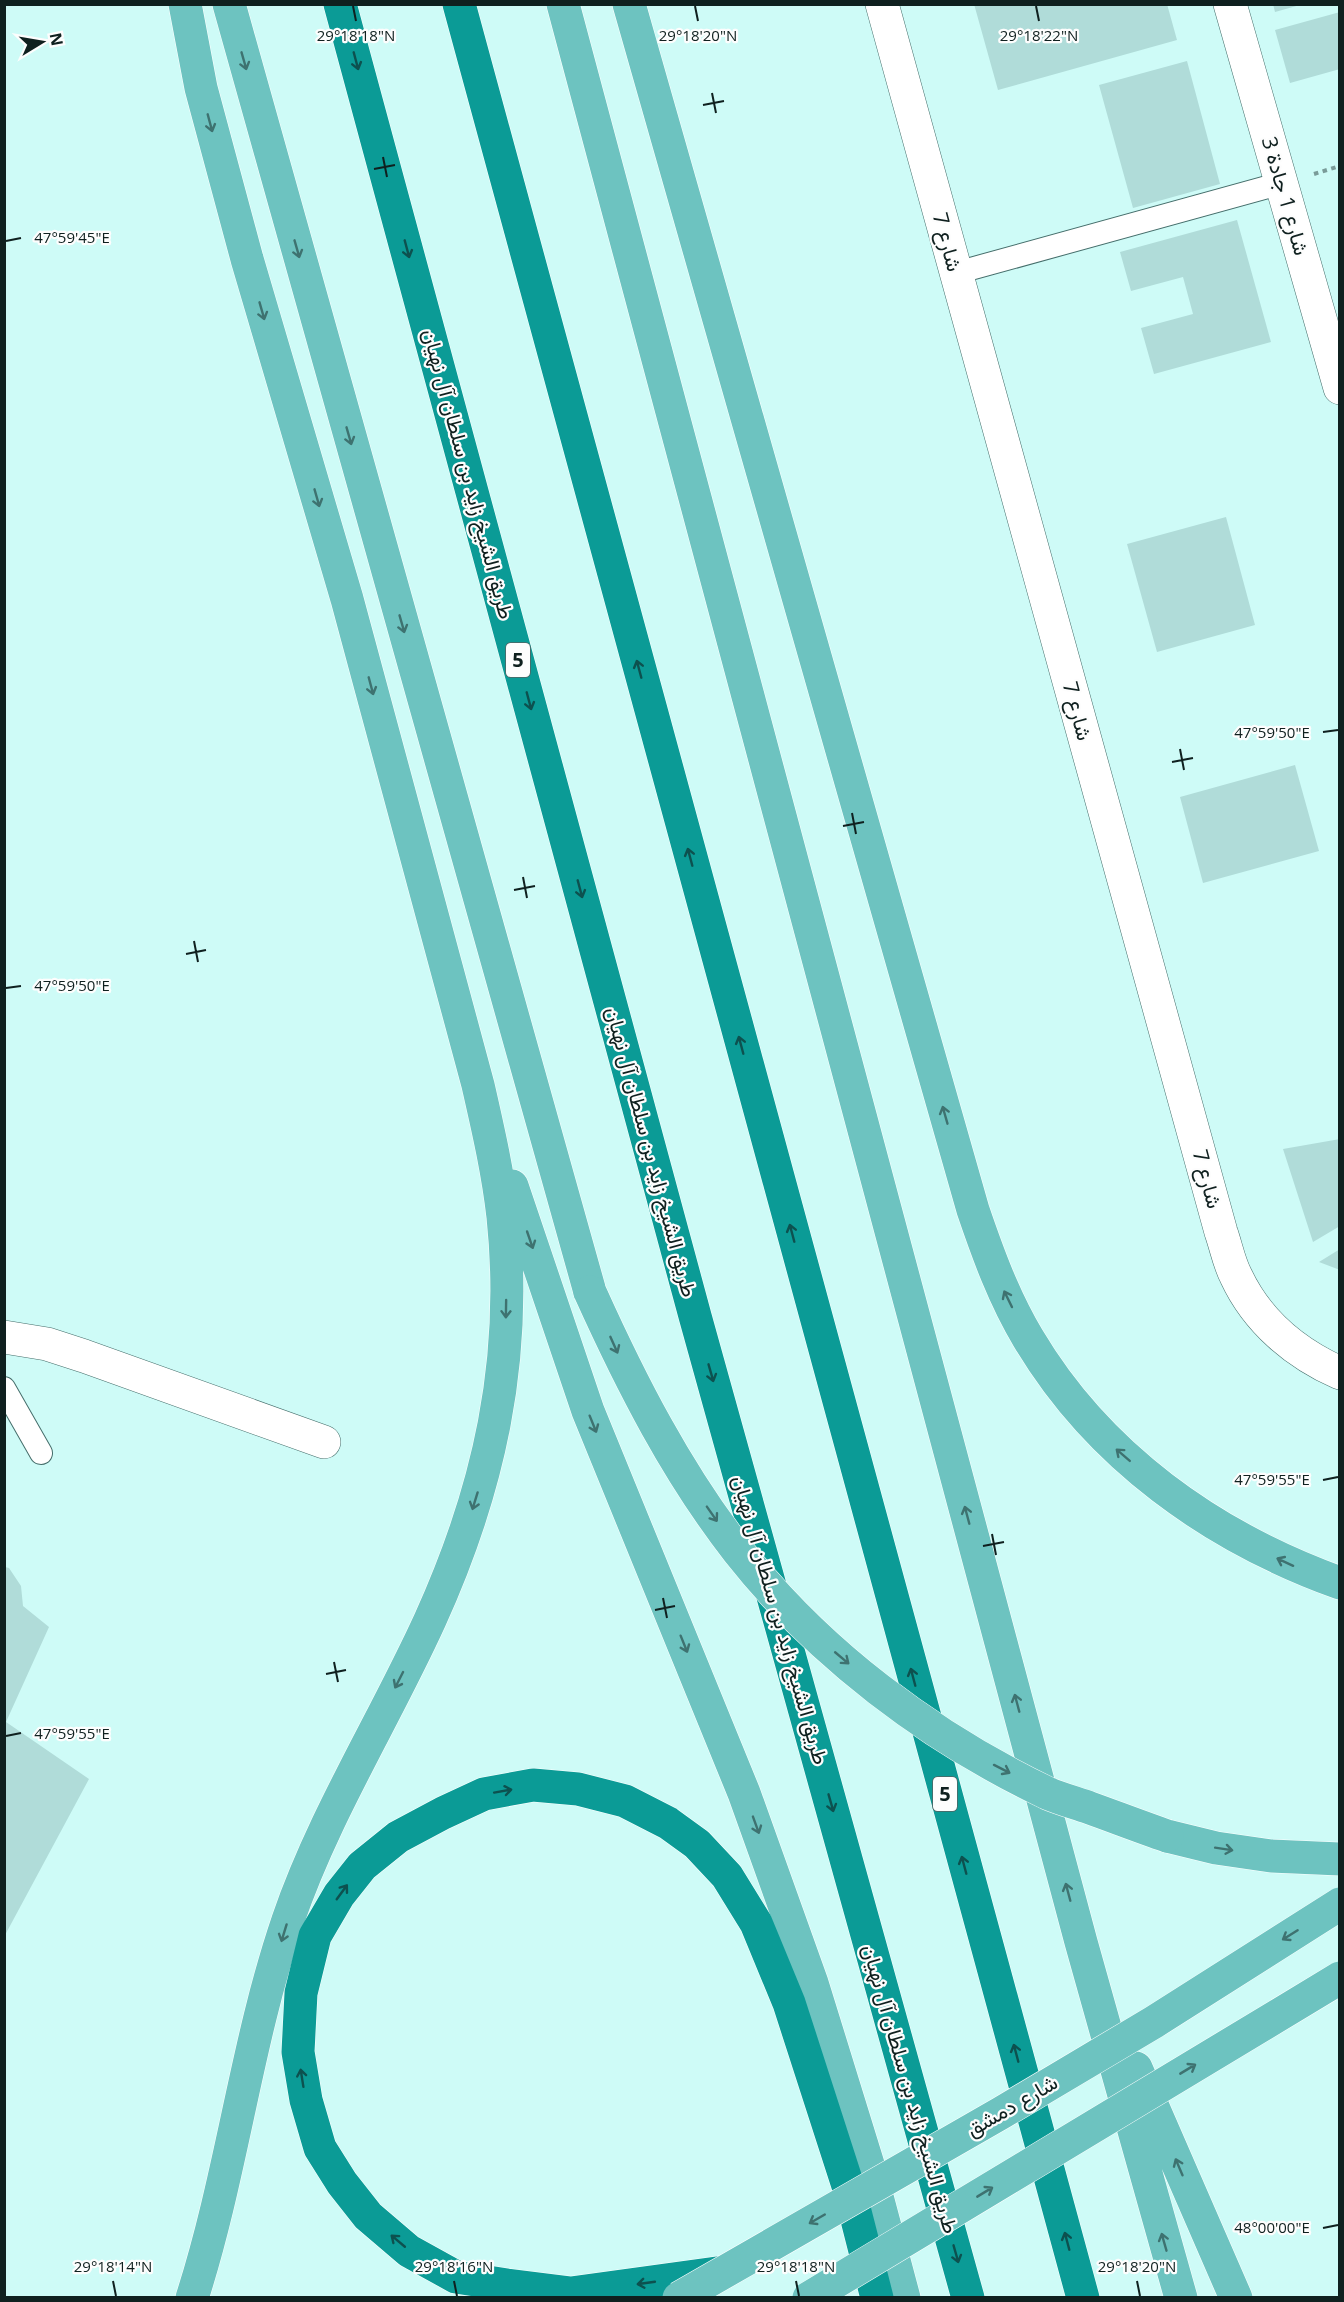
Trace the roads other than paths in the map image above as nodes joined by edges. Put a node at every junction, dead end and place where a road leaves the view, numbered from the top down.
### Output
1 (185, 4) edge
2 (229, 4) edge
3 (340, 4) edge
4 (459, 4) edge
5 (563, 4) edge
6 (629, 4) edge
7 (882, 4) edge
8 (1230, 4) edge
9 (1282, 183) junction
10 (956, 273) junction
11 (1340, 388) edge
12 (478, 1085) junction
13 (4, 1337) edge
14 (1340, 1373) edge
15 (4, 1388) edge
16 (324, 1442) dead end
17 (41, 1453) dead end
18 (1340, 1583) edge
19 (1340, 1859) edge
20 (1340, 1904) edge
21 (1081, 1942) junction
22 (1340, 1978) edge
23 (1340, 2000) edge
24 (1289, 2008) junction
25 (724, 2272) junction
26 (192, 2298) edge
27 (679, 2298) edge
28 (809, 2298) edge
29 (877, 2298) edge
30 (904, 2298) edge
31 (968, 2298) edge
32 (1083, 2298) edge
33 (1181, 2298) edge
34 (1236, 2298) edge

1 -> 12 main road
2 -> 19 main road, bridge
3 -> 31 highway, طريق الشيخ زايد بن سلطان آل نهيان / 5
32 -> 4 highway, 5
21 -> 5 main road
18 -> 6 main road
7 - 10 street, شارع 7
8 - 9 street, شارع 1 جادة 3
9 - 10 lane
9 - 11 street, شارع 1 جادة 3
10 - 14 street, شارع 7
12 -> 26 main road
12 -> 30 main road
13 - 16 street
15 - 17 lane
20 -> 25 main road, شارع دمشق, bridge
33 -> 21 main road
34 -> 21 main road
22 - 24 main road, bridge
23 - 24 main road
28 -> 24 main road, bridge
25 - 27 main road, شارع دمشق, bridge
25 -> 29 highway

